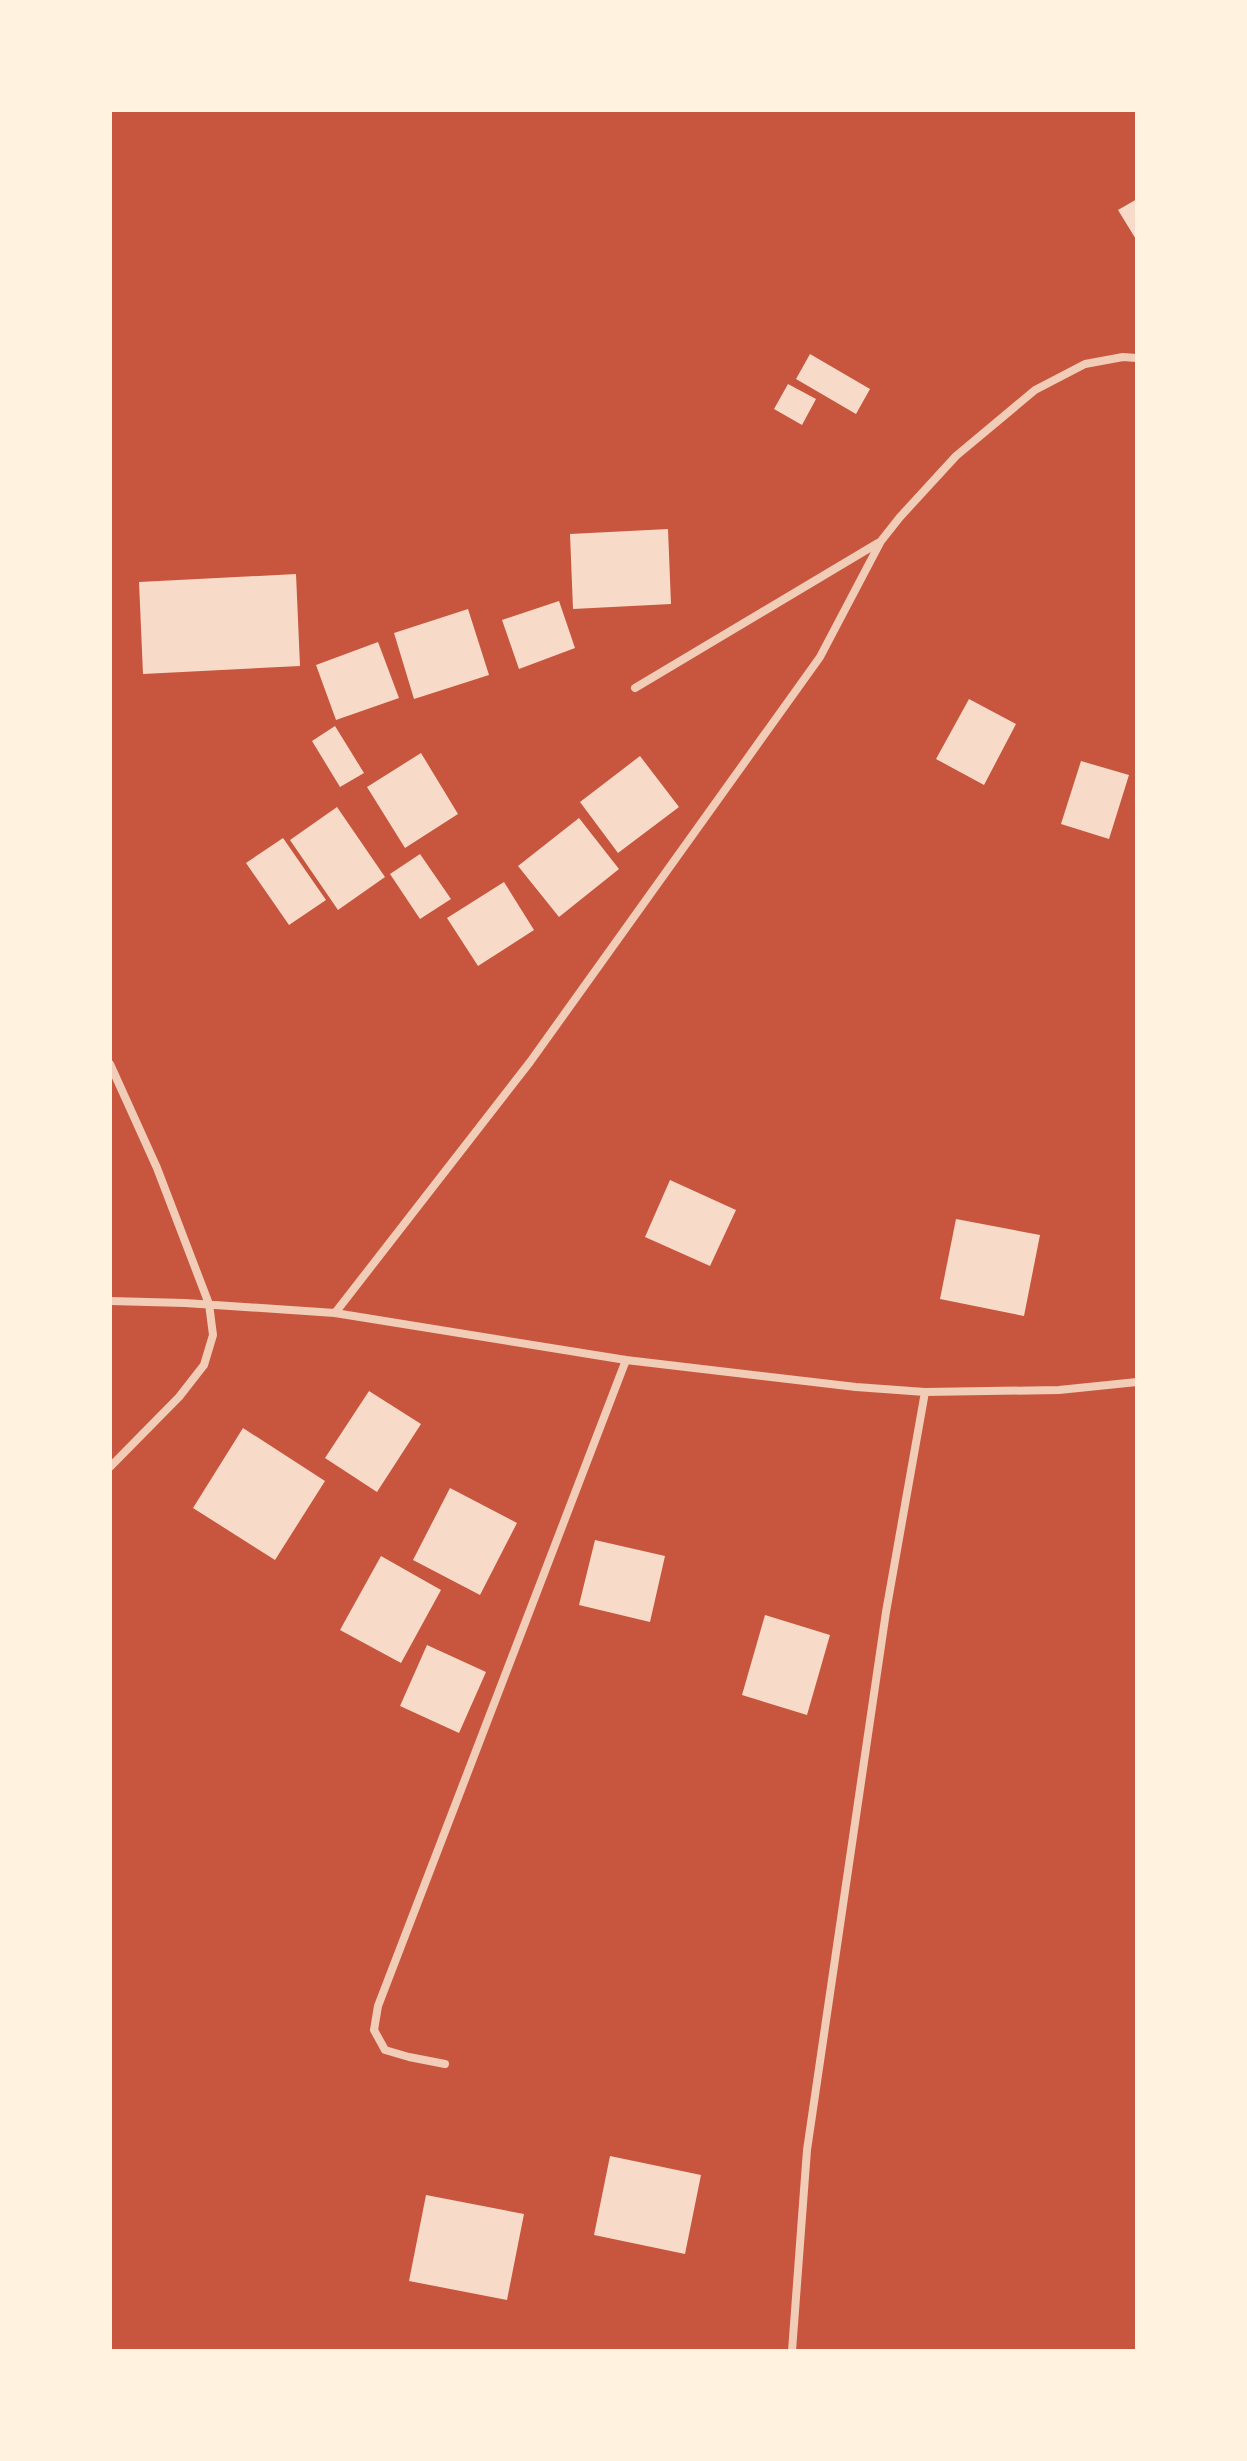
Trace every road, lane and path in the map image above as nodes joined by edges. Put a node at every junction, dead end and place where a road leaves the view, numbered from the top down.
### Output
1 (1137, 358) edge
2 (881, 541) junction
3 (635, 688) dead end
4 (110, 1064) edge
5 (110, 1301) edge
6 (209, 1304) junction
7 (335, 1313) junction
8 (626, 1360) junction
9 (1137, 1382) edge
10 (925, 1392) junction
11 (110, 1467) edge
12 (445, 2064) dead end
13 (792, 2351) edge

1 - 2 street
2 - 3 street
2 - 7 street
4 - 6 street
5 - 6 street
6 - 7 street
6 - 11 street
7 - 8 street
8 - 10 street
8 - 12 street
9 - 10 street
10 - 13 street

